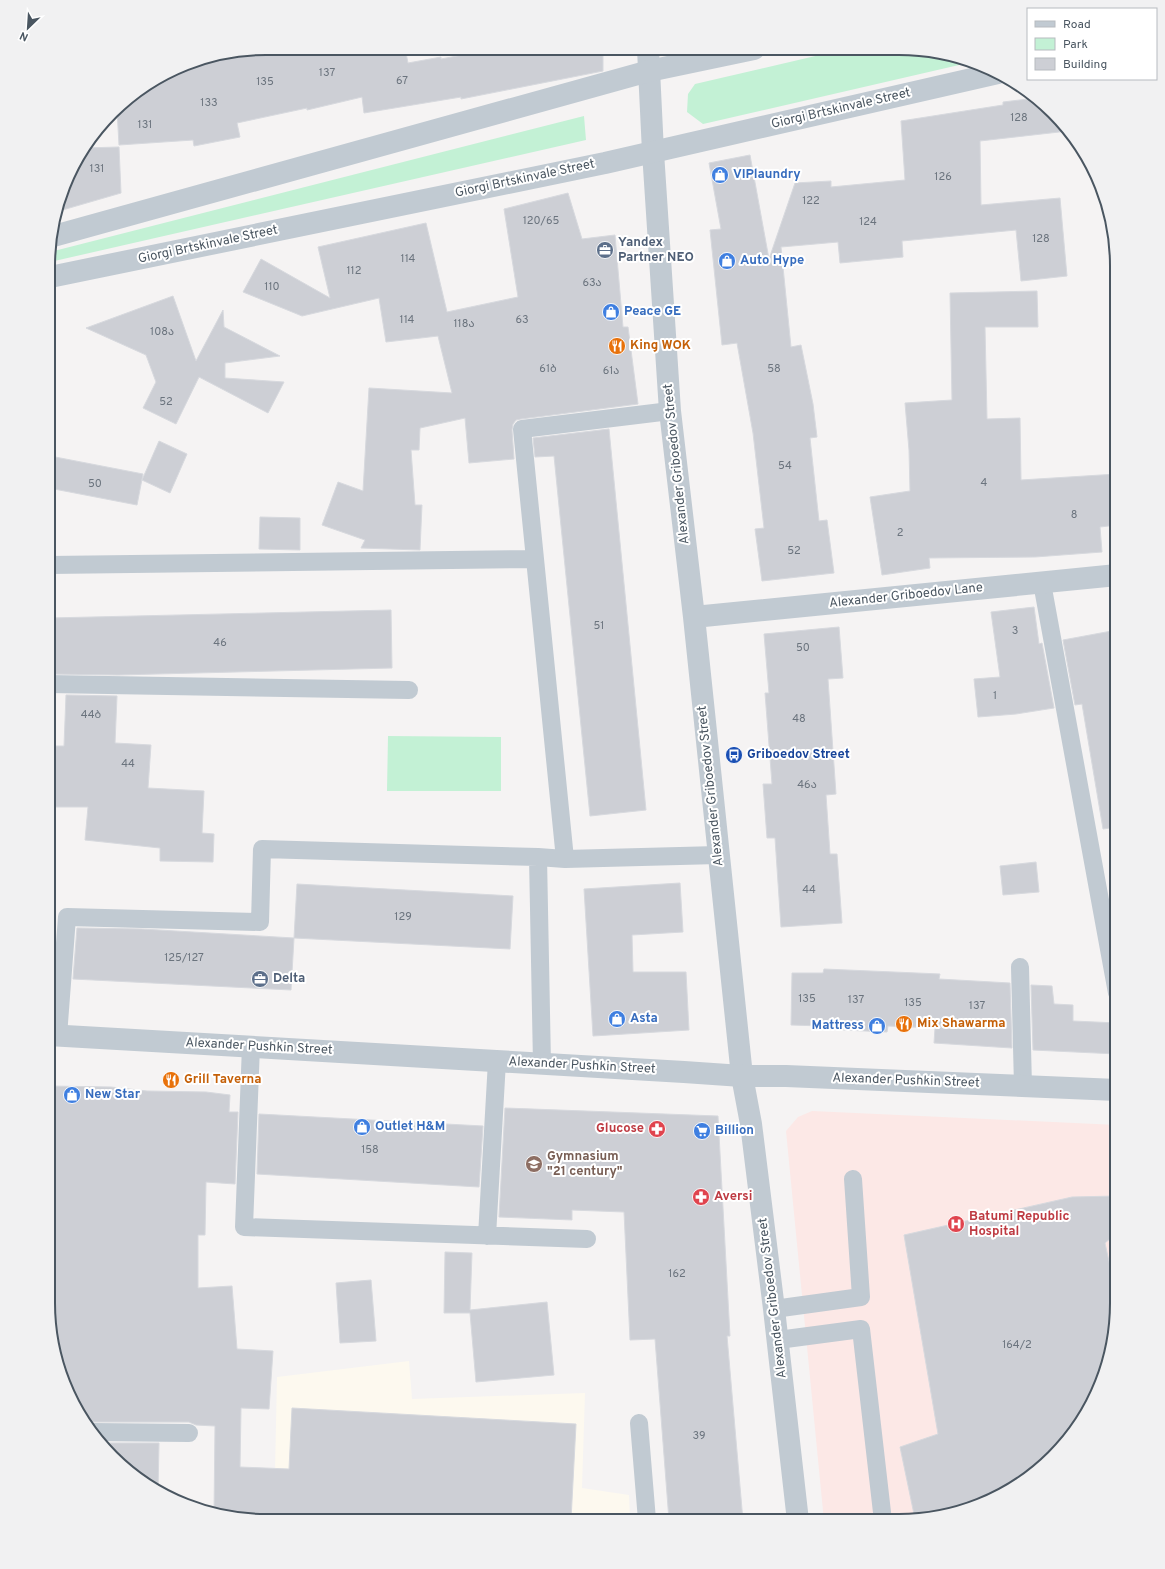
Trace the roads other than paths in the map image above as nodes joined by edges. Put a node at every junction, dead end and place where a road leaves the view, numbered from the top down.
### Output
1 (648, 55) edge
2 (725, 55) edge
3 (649, 71) junction
4 (988, 75) edge
5 (653, 152) junction
6 (57, 235) edge
7 (55, 276) edge
8 (670, 411) junction
9 (534, 559) junction
10 (55, 565) edge
11 (1110, 576) edge
12 (1042, 582) junction
13 (694, 617) junction
14 (55, 684) edge
15 (409, 690) dead end
16 (718, 855) junction
17 (538, 857) junction
18 (565, 859) junction
19 (1110, 955) edge
20 (1020, 967) dead end
21 (55, 1019) edge
22 (55, 1036) edge
23 (251, 1046) junction
24 (497, 1061) junction
25 (542, 1064) junction
26 (742, 1076) junction
27 (1023, 1086) junction
28 (1110, 1090) edge
29 (853, 1179) dead end
30 (486, 1236) junction
31 (588, 1239) dead end
32 (774, 1308) junction
33 (778, 1340) junction
34 (639, 1423) dead end
35 (100, 1432) edge
36 (189, 1433) dead end
37 (647, 1514) edge
38 (797, 1514) edge
39 (883, 1514) edge

1 - 3 street, Alexander Griboedov Street
2 - 3 street
3 - 5 street, Alexander Griboedov Street
3 - 6 street
4 - 5 street, Giorgi Brtskinvale Street
5 - 7 street, Giorgi Brtskinvale Street
5 - 8 street, Alexander Griboedov Street
8 - 9 lane
8 - 13 street, Alexander Griboedov Street
9 - 10 lane
9 - 18 lane
11 - 12 street, Alexander Griboedov Lane
12 - 13 street, Alexander Griboedov Lane
12 - 19 lane
13 - 16 street, Alexander Griboedov Street
14 - 15 lane
16 - 18 lane
16 - 26 street, Alexander Griboedov Street
17 - 18 lane
17 - 21 lane
17 - 25 lane
20 - 27 lane
22 - 23 street, Alexander Pushkin Street
23 - 24 street, Alexander Pushkin Street
23 - 30 lane
24 - 25 street, Alexander Pushkin Street
24 - 30 lane
25 - 26 street, Alexander Pushkin Street
26 - 27 street, Alexander Pushkin Street
26 - 32 street, Alexander Griboedov Street
27 - 28 street, Alexander Pushkin Street
29 - 32 lane
30 - 31 lane
32 - 33 street, Alexander Griboedov Street
33 - 38 street, Alexander Griboedov Street
33 - 39 lane
34 - 37 lane
35 - 36 lane

